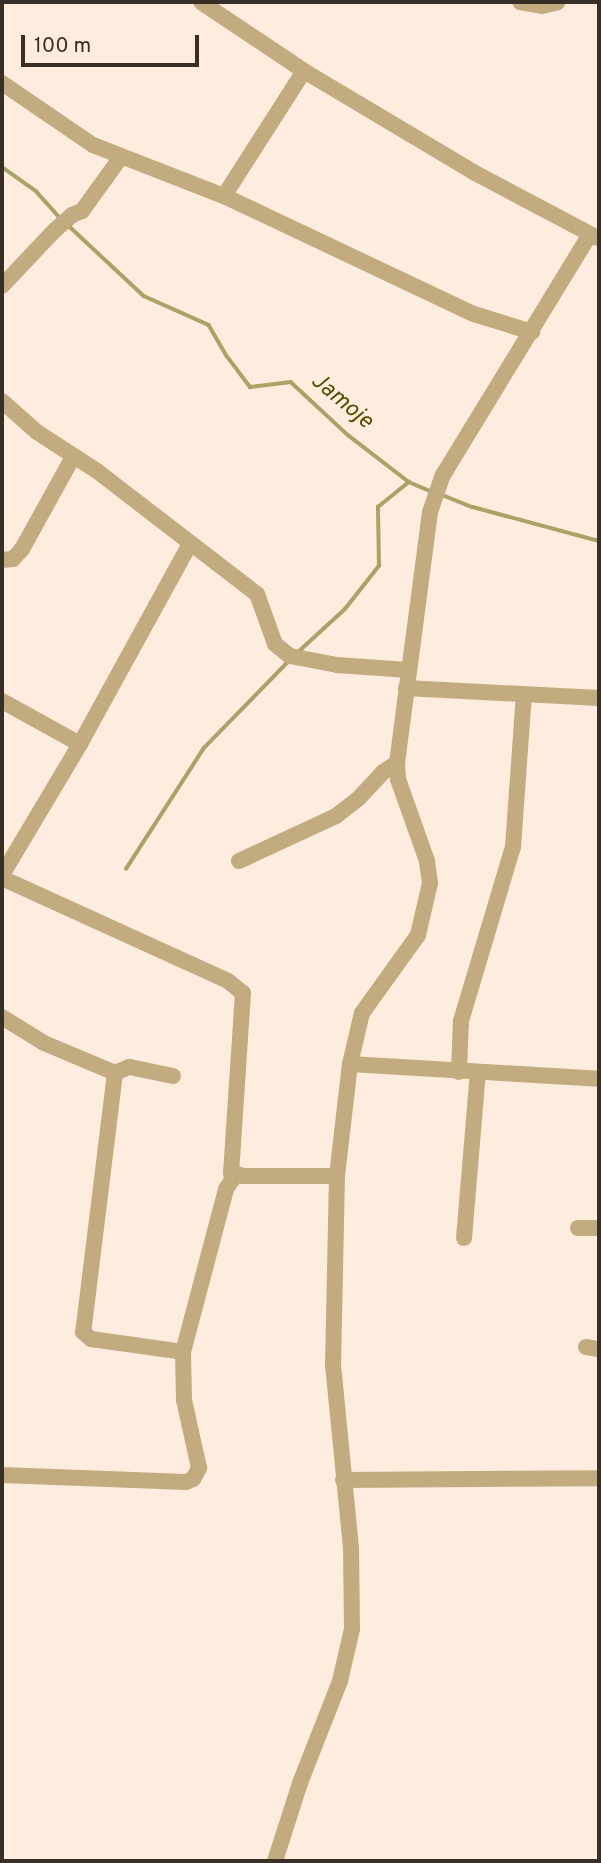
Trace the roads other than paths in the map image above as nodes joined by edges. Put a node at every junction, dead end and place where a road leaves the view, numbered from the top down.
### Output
1 (201, 2) edge
2 (520, 2) edge
3 (558, 2) edge
4 (304, 71) junction
5 (2, 83) edge
6 (121, 157) junction
7 (224, 196) junction
8 (594, 236) edge
9 (2, 286) edge
10 (532, 332) junction
11 (2, 401) edge
12 (73, 457) junction
13 (190, 544) junction
14 (2, 560) edge
15 (408, 670) junction
16 (406, 688) junction
17 (524, 694) junction
18 (599, 698) edge
19 (2, 701) edge
20 (80, 744) junction
21 (397, 764) junction
22 (239, 861) dead end
23 (2, 876) edge
24 (2, 1017) edge
25 (350, 1064) junction
26 (459, 1072) junction
27 (115, 1073) junction
28 (478, 1073) junction
29 (173, 1076) dead end
30 (599, 1079) edge
31 (231, 1172) junction
32 (337, 1175) junction
33 (578, 1228) dead end
34 (599, 1228) edge
35 (464, 1238) dead end
36 (183, 1352) junction
37 (2, 1475) edge
38 (599, 1478) edge
39 (343, 1480) junction
40 (275, 1861) edge

1 - 4 street
2 - 3 street
4 - 7 street
4 - 8 street
5 - 6 street
6 - 7 street
6 - 9 street
7 - 10 street
8 - 10 street
10 - 15 street
11 - 12 street
12 - 13 street
12 - 14 street
13 - 15 street
13 - 20 street
15 - 16 street
16 - 17 street
16 - 21 street
17 - 18 street
17 - 26 street
19 - 20 street
20 - 23 street
21 - 22 street
21 - 25 street
23 - 31 street
24 - 27 street
25 - 26 street
25 - 32 street
26 - 28 street
27 - 29 street
27 - 36 street
28 - 30 street
28 - 35 street
31 - 32 street
31 - 36 street
32 - 39 street
33 - 34 street
36 - 37 street
38 - 39 street
39 - 40 street

